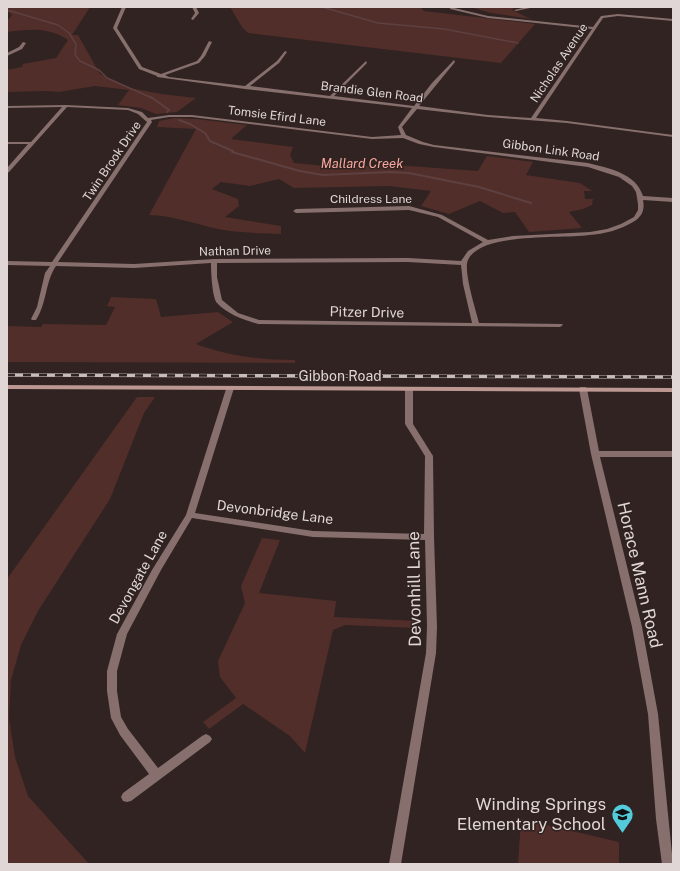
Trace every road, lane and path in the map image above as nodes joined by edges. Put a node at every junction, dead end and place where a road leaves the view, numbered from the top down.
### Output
1 (124, 7) edge
2 (194, 7) edge
3 (533, 7) edge
4 (451, 8) dead end
5 (516, 10) dead end
6 (194, 20) dead end
7 (673, 20) edge
8 (594, 28) junction
9 (210, 42) dead end
10 (24, 43) dead end
11 (285, 52) dead end
12 (7, 55) edge
13 (454, 61) dead end
14 (366, 62) dead end
15 (159, 76) junction
16 (245, 88) junction
17 (330, 98) junction
18 (66, 106) junction
19 (7, 107) edge
20 (416, 107) junction
21 (148, 119) junction
22 (533, 119) junction
23 (404, 136) junction
24 (673, 136) edge
25 (7, 143) edge
26 (32, 143) junction
27 (7, 171) edge
28 (641, 198) junction
29 (673, 200) edge
30 (296, 211) dead end
31 (487, 242) junction
32 (214, 261) junction
33 (7, 263) edge
34 (464, 263) junction
35 (54, 264) junction
36 (34, 320) dead end
37 (476, 325) junction
38 (560, 325) dead end
39 (7, 387) edge
40 (230, 388) junction
41 (408, 389) junction
42 (582, 389) junction
43 (673, 390) edge
44 (595, 454) junction
45 (673, 454) edge
46 (190, 515) junction
47 (429, 537) junction
48 (206, 740) dead end
49 (157, 775) junction
50 (127, 798) dead end
51 (395, 864) edge
52 (668, 864) edge

1 - 15 street, Brandie Glen Road
2 - 6 street
3 - 5 street
4 - 8 street
7 - 8 street, Nicholas Avenue
8 - 22 street, Nicholas Avenue
9 - 15 street
10 - 12 street
11 - 16 street
13 - 20 street
14 - 17 street
15 - 16 street, Brandie Glen Road
16 - 17 street, Brandie Glen Road
17 - 20 street, Brandie Glen Road
18 - 19 street, Twin Brook Drive
18 - 21 street, Twin Brook Drive
18 - 26 street
20 - 22 street, Brandie Glen Road
20 - 23 street
21 - 23 street, Tomsie Efird Lane
21 - 35 street, Twin Brook Drive
22 - 24 street, Brandie Glen Road
23 - 28 street, Gibbon Link Road
25 - 26 street
26 - 27 street
28 - 29 street
28 - 31 street
30 - 31 street, Childress Lane
31 - 34 street
32 - 34 street, Nathan Drive
32 - 35 street, Nathan Drive
32 - 37 street, Pitzer Drive
33 - 35 street, Nathan Drive
34 - 37 street
35 - 36 street, Twin Brook Drive
37 - 38 street, Pitzer Drive
39 - 40 main road, Gibbon Road
40 - 41 main road, Gibbon Road
40 - 46 street, Devongate Lane
41 - 42 main road, Gibbon Road
41 - 47 street, Devonhill Lane
42 - 43 main road, Gibbon Road
42 - 44 street, Horace Mann Road
44 - 45 street
44 - 52 street, Horace Mann Road
46 - 47 street, Devonbridge Lane
46 - 49 street, Devongate Lane
47 - 51 street, Devonhill Lane
48 - 49 street
49 - 50 street

